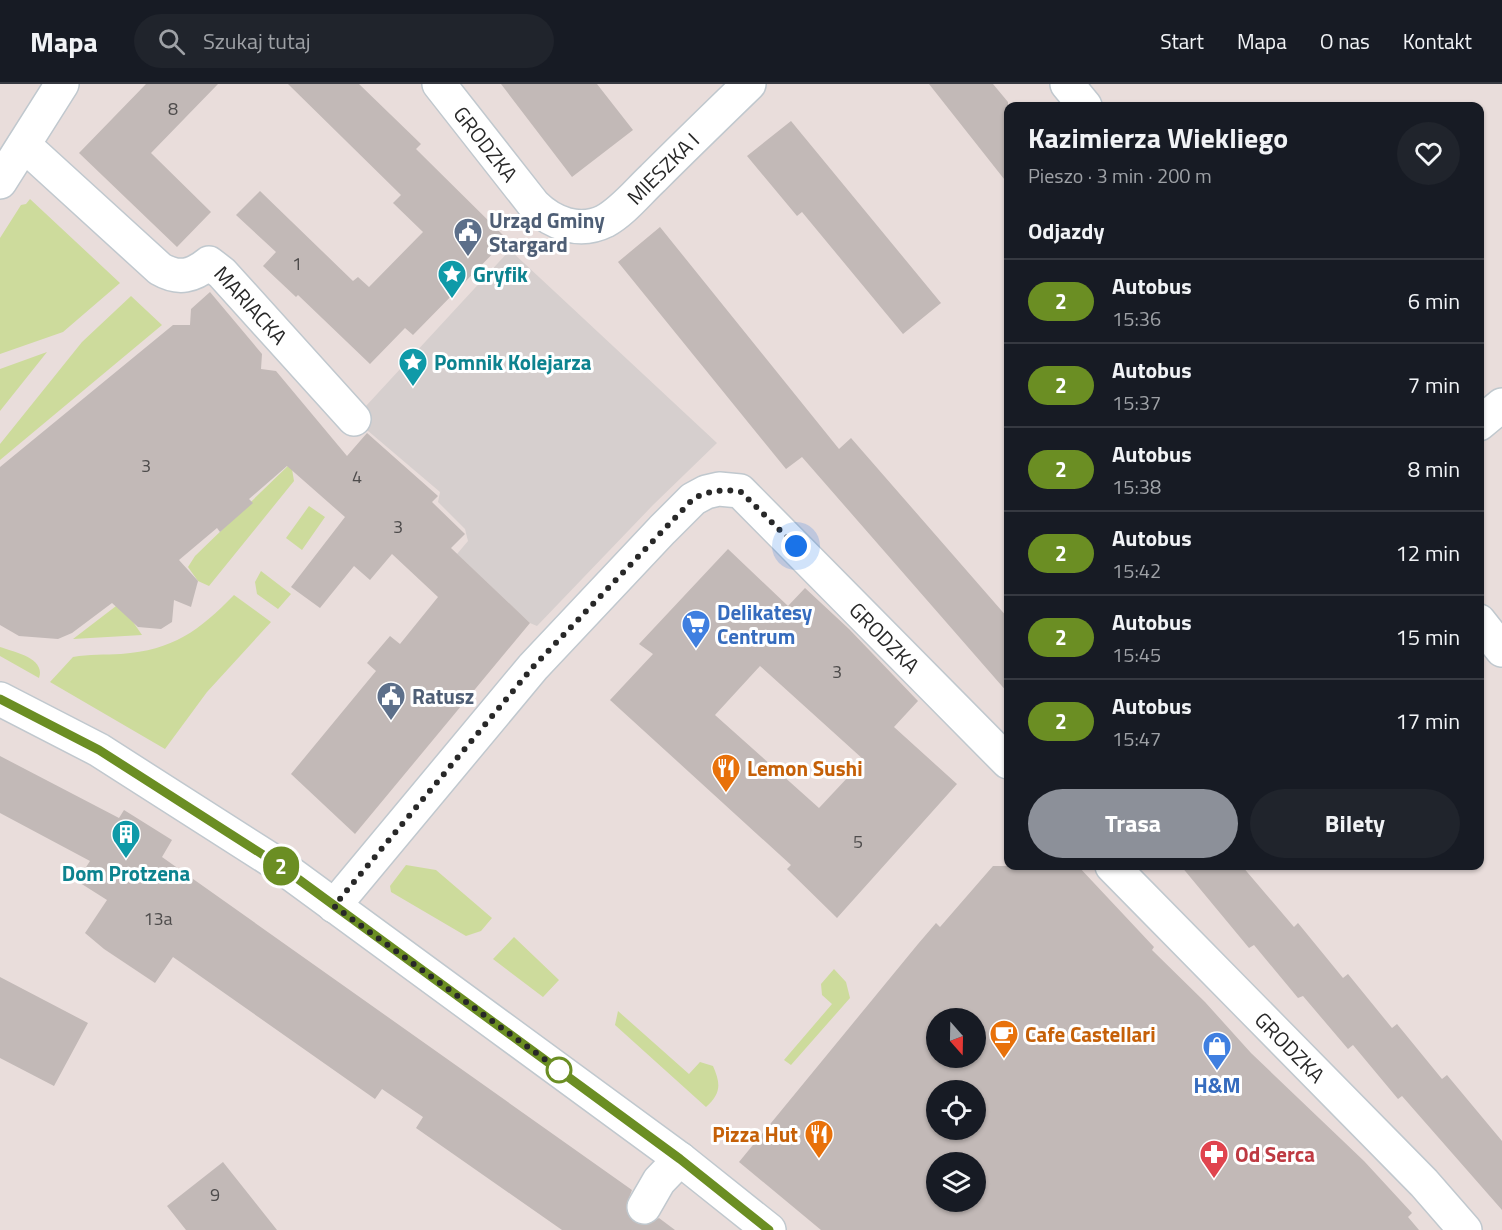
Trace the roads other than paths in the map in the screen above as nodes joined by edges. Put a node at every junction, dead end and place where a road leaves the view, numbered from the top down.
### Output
1 (62, 84) edge
2 (439, 84) edge
3 (749, 84) edge
4 (1067, 84) edge
5 (1082, 102) edge
6 (24, 145) junction
7 (0, 182) edge
8 (534, 205) joint
9 (1502, 405) edge
10 (354, 419) dead end
11 (1484, 420) edge
12 (1484, 627) edge
13 (1502, 650) edge
14 (0, 699) edge
15 (1004, 758) edge
16 (1116, 870) edge
17 (334, 906) junction
18 (680, 1159) junction
19 (644, 1207) tunnel mouth
20 (769, 1230) edge
21 (1465, 1230) edge

1 - 6 street
2 - 8 street, GRODZKA
3 - 8 street, MIESZKA I
4 - 5 street
6 - 7 street
6 - 10 street, MARIACKA
9 - 11 street
12 - 13 street
14 - 17 street
15 - 17 street, GRODZKA
16 - 21 street, GRODZKA
17 - 18 street
18 - 19 street
18 - 20 street

